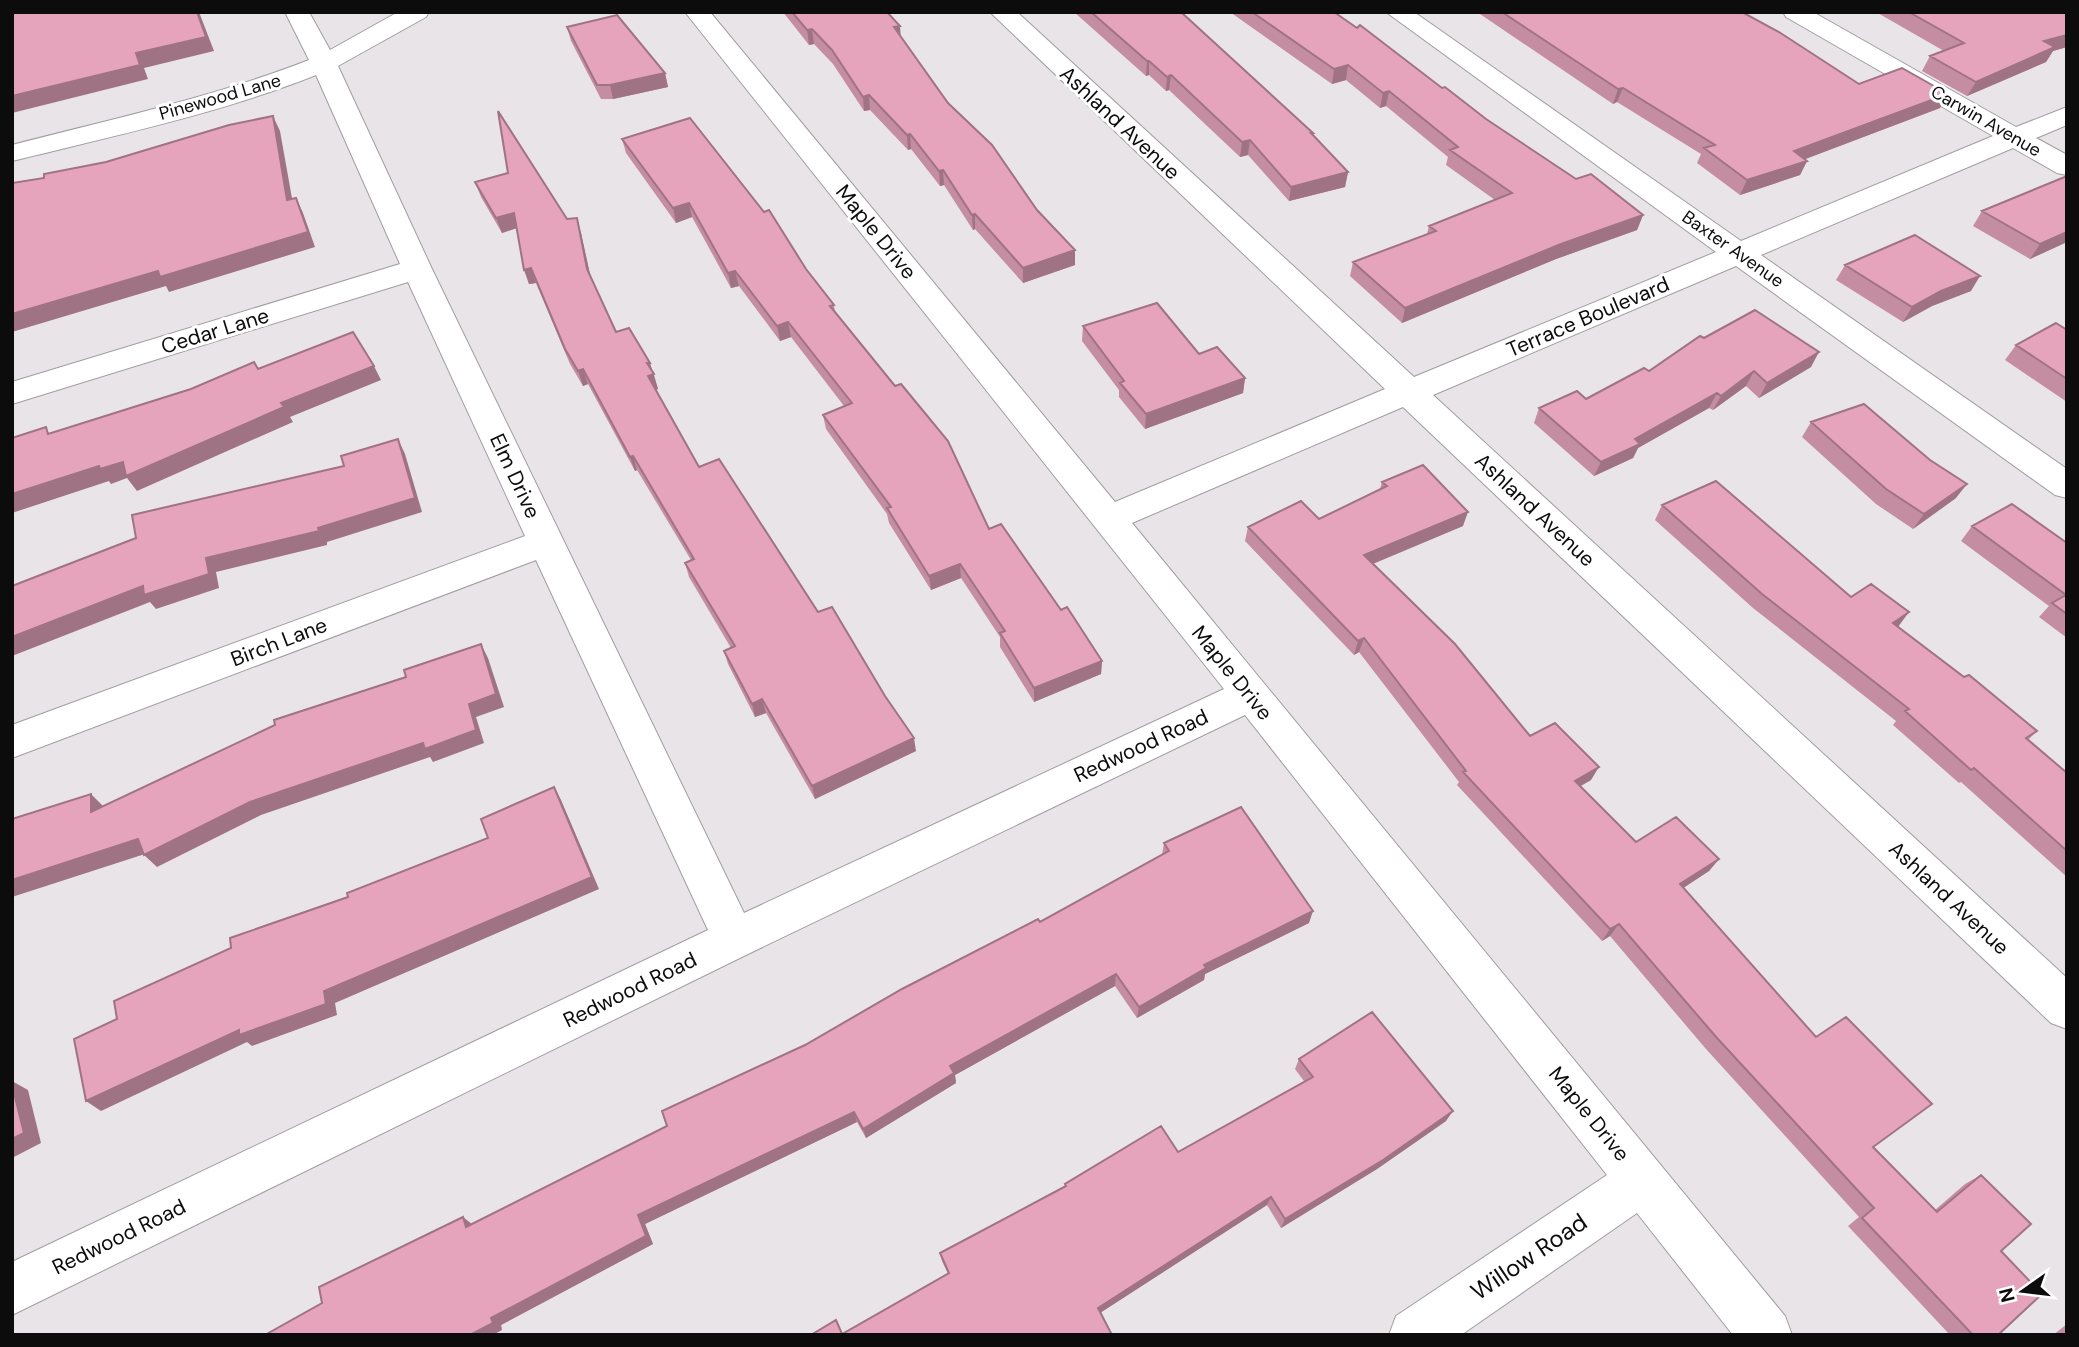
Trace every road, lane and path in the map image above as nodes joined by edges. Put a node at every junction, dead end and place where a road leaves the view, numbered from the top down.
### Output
1 (297, 12) edge
2 (418, 12) edge
3 (697, 12) edge
4 (1002, 12) edge
5 (1398, 12) edge
6 (1795, 12) edge
7 (324, 63) junction
8 (2067, 115) edge
9 (2014, 137) junction
10 (12, 153) edge
11 (2067, 167) edge
12 (1739, 253) junction
13 (417, 269) junction
14 (12, 393) edge
15 (1409, 393) junction
16 (2067, 486) edge
17 (1110, 518) junction
18 (546, 542) junction
19 (1249, 695) junction
20 (12, 742) edge
21 (734, 939) junction
22 (2067, 1008) edge
23 (1643, 1180) junction
24 (12, 1289) edge
25 (1415, 1335) edge
26 (1766, 1335) edge

1 - 7 street, Elm Drive
2 - 7 street, Pinewood Lane
3 - 17 street, Maple Drive
4 - 15 street, Ashland Avenue
5 - 12 street, Baxter Avenue
6 - 9 street, Carwin Avenue
7 - 10 street, Pinewood Lane
7 - 13 street, Elm Drive
8 - 9 street, Terrace Boulevard
9 - 11 street, Carwin Avenue
9 - 12 street, Terrace Boulevard
12 - 15 street, Terrace Boulevard
12 - 16 street, Baxter Avenue
13 - 14 street, Cedar Lane
13 - 18 street, Elm Drive
15 - 17 street, Terrace Boulevard
15 - 22 street, Ashland Avenue
17 - 19 street, Maple Drive
18 - 20 street, Birch Lane
18 - 21 street, Elm Drive
19 - 21 street, Redwood Road
19 - 23 street, Maple Drive
21 - 24 street, Redwood Road
23 - 25 street, Willow Road
23 - 26 street, Maple Drive

